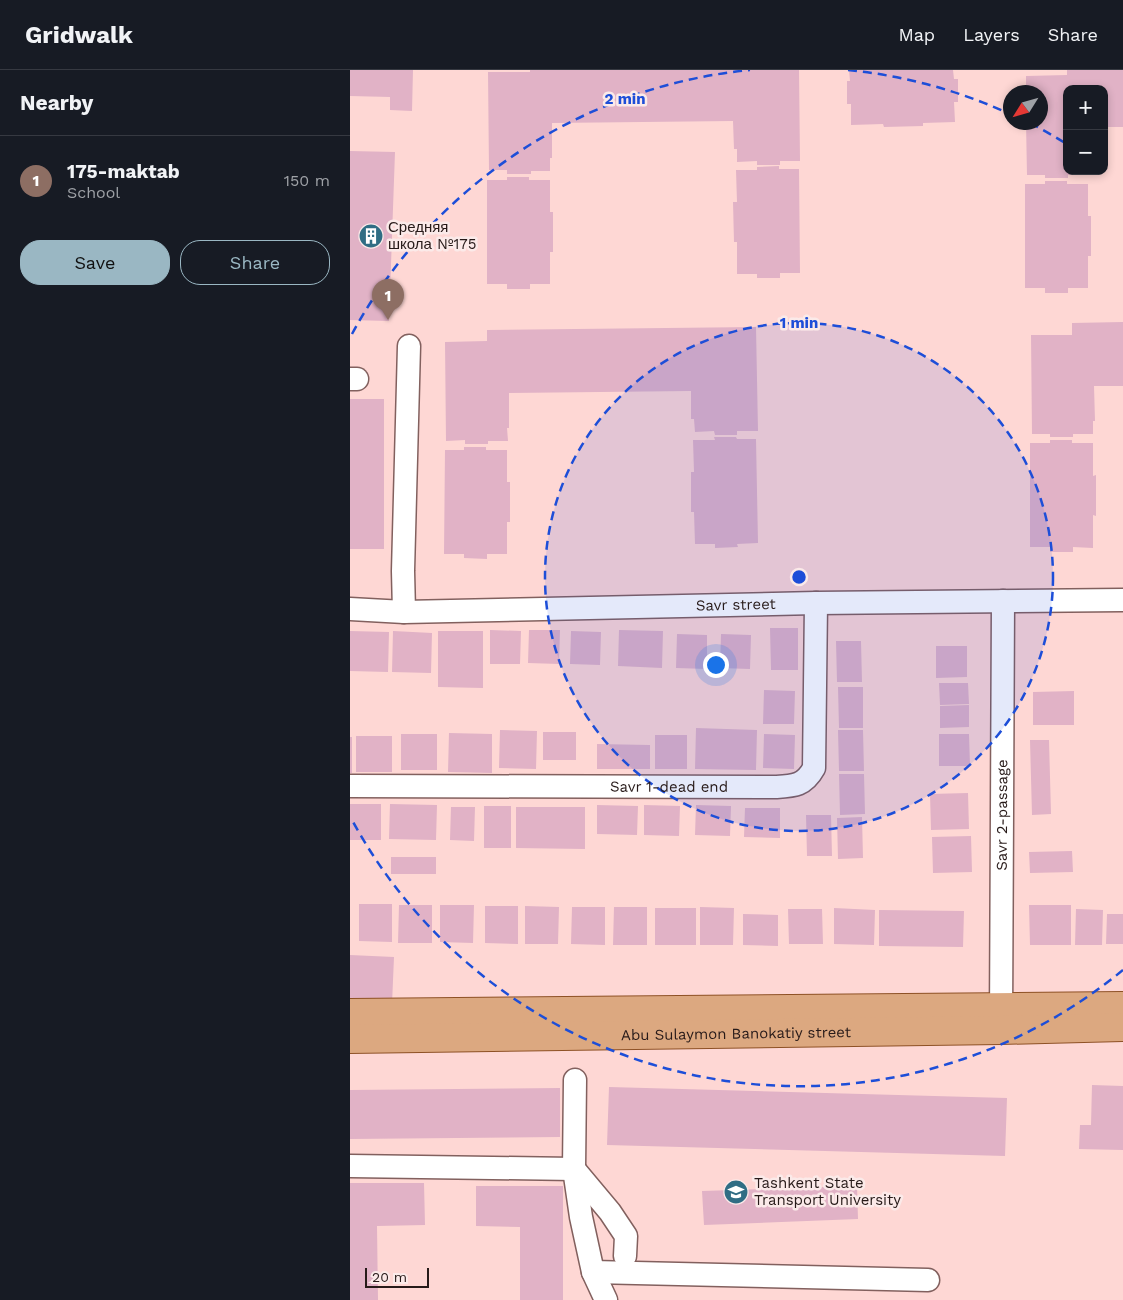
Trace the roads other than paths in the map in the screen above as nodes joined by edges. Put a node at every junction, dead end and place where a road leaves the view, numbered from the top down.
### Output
1 (409, 346) dead end
2 (1123, 600) edge
3 (1003, 601) junction
4 (816, 603) junction
5 (350, 609) edge
6 (404, 612) junction
7 (350, 786) edge
8 (1123, 1006) edge
9 (350, 1013) edge
10 (1001, 1018) junction
11 (1123, 1027) edge
12 (350, 1039) edge
13 (575, 1080) dead end
14 (350, 1166) edge
15 (574, 1169) junction
16 (625, 1256) dead end
17 (593, 1272) junction
18 (928, 1280) dead end
19 (606, 1300) edge

1 - 6 street
2 - 3 street, Savr street
3 - 4 street, Savr street
3 - 10 street, Savr 2-passage
4 - 6 street, Savr street
4 - 7 street, Savr 1-dead end
5 - 6 street, Savr street
8 - 10 main road, Abu Sulaymon Banokatiy street
9 - 10 main road, Abu Sulaymon Banokatiy street
10 - 11 main road, Abu Sulaymon Banokatiy street
10 - 12 main road, Abu Sulaymon Banokatiy street
13 - 15 street
14 - 15 street
15 - 16 street
15 - 17 street
17 - 18 street
17 - 19 street

